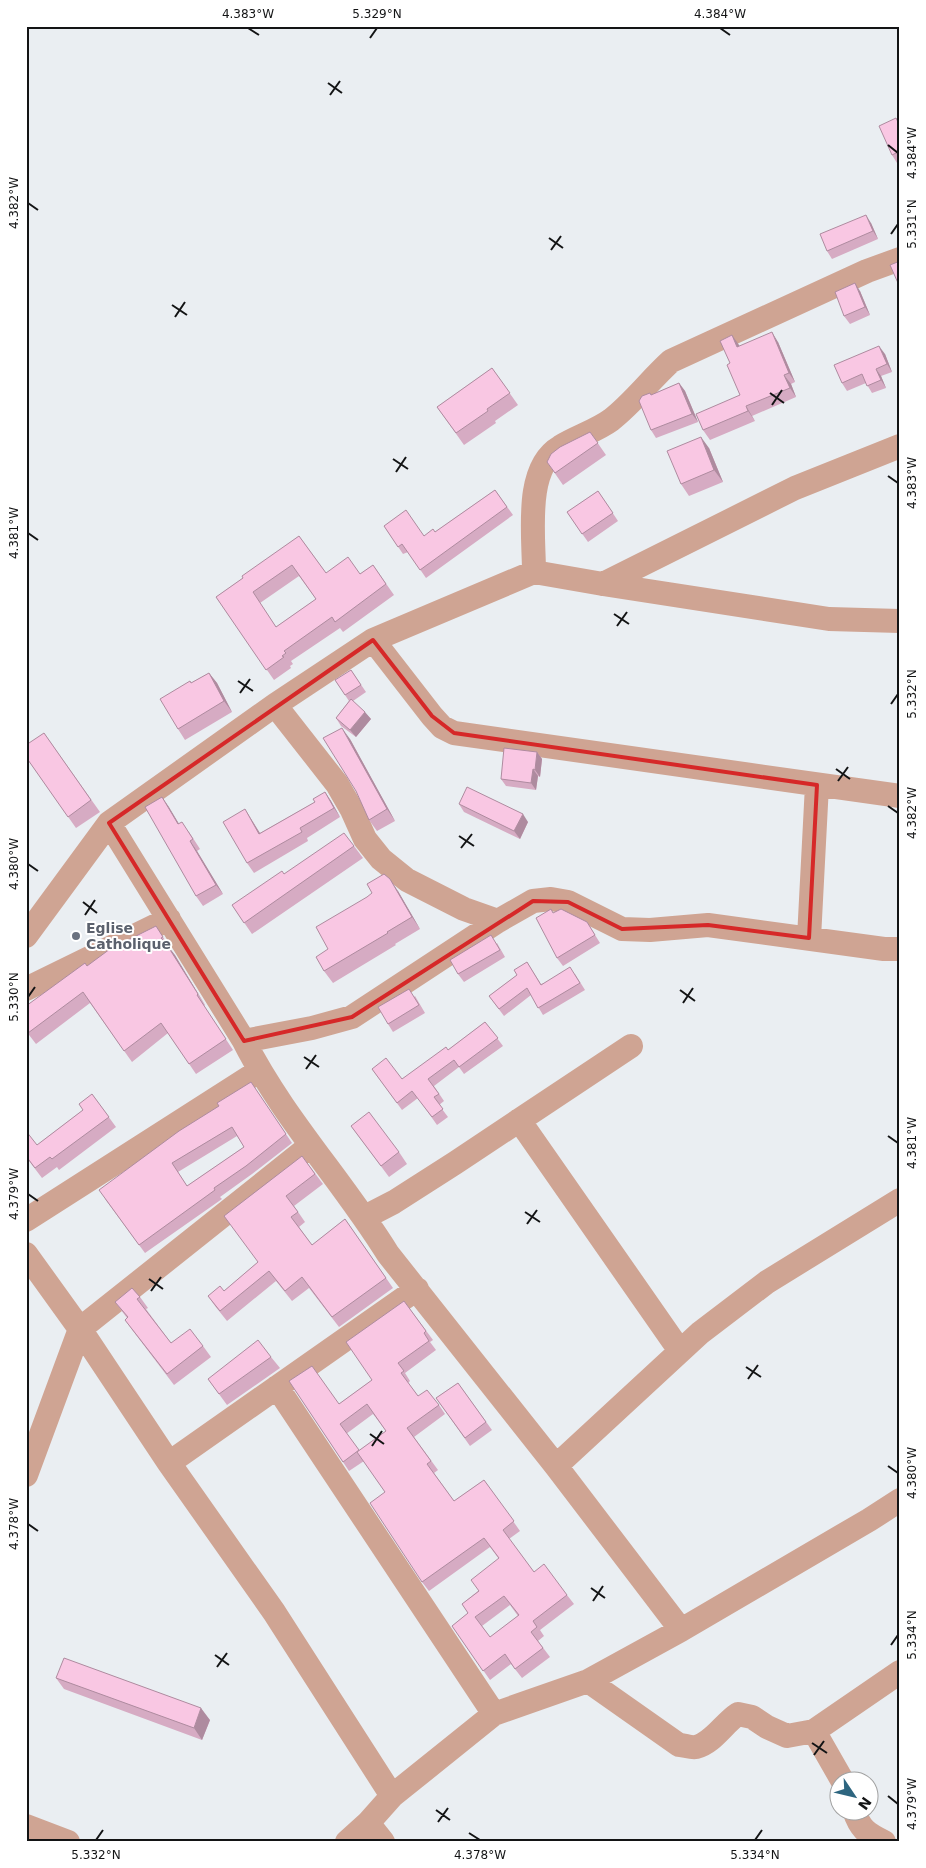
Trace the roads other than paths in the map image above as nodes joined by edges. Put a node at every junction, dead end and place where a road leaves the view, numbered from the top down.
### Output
1 (900, 259) edge
2 (900, 446) edge
3 (534, 572) junction
4 (603, 584) junction
5 (900, 621) edge
6 (373, 640) junction
7 (275, 705) junction
8 (817, 785) junction
9 (900, 796) edge
10 (109, 823) junction
11 (169, 919) junction
12 (498, 921) junction
13 (26, 936) edge
14 (809, 938) junction
15 (900, 949) edge
16 (26, 989) edge
17 (244, 1042) junction
18 (630, 1046) dead end
19 (259, 1071) junction
20 (519, 1120) junction
21 (310, 1146) junction
22 (900, 1200) edge
23 (365, 1217) junction
24 (26, 1220) edge
25 (26, 1254) edge
26 (417, 1289) junction
27 (80, 1329) junction
28 (680, 1351) junction
29 (278, 1387) junction
30 (169, 1463) junction
31 (556, 1466) junction
32 (26, 1475) edge
33 (900, 1500) edge
34 (681, 1630) junction
35 (900, 1672) edge
36 (588, 1680) junction
37 (494, 1714) junction
38 (814, 1732) junction
39 (836, 1770) edge
40 (392, 1796) junction
41 (857, 1820) edge
42 (368, 1822) junction
43 (26, 1826) edge
44 (68, 1842) edge
45 (347, 1842) edge
46 (382, 1842) edge
47 (884, 1842) edge

1 - 3 street
2 - 4 street
3 - 4 street
3 - 6 street
4 - 5 street
6 - 7 street
6 - 8 street
7 - 10 street
7 - 12 street
8 - 9 street
8 - 14 street
10 - 11 street
10 - 13 street
11 - 16 street
11 - 17 street
12 - 14 street
12 - 17 street
14 - 15 street
17 - 19 street
18 - 20 street
19 - 21 street
19 - 24 street
20 - 23 street
20 - 28 street
21 - 23 street
21 - 27 street
22 - 28 street
23 - 26 street
25 - 27 street
26 - 29 street
26 - 31 street
27 - 30 street
27 - 32 street
28 - 31 street
29 - 30 street
29 - 37 street
30 - 40 street
31 - 34 street
33 - 34 street
34 - 36 street
35 - 38 street
36 - 37 street
36 - 38 street
37 - 40 street
38 - 39 street
40 - 42 street
41 - 47 street
42 - 45 street
42 - 46 street
43 - 44 street

